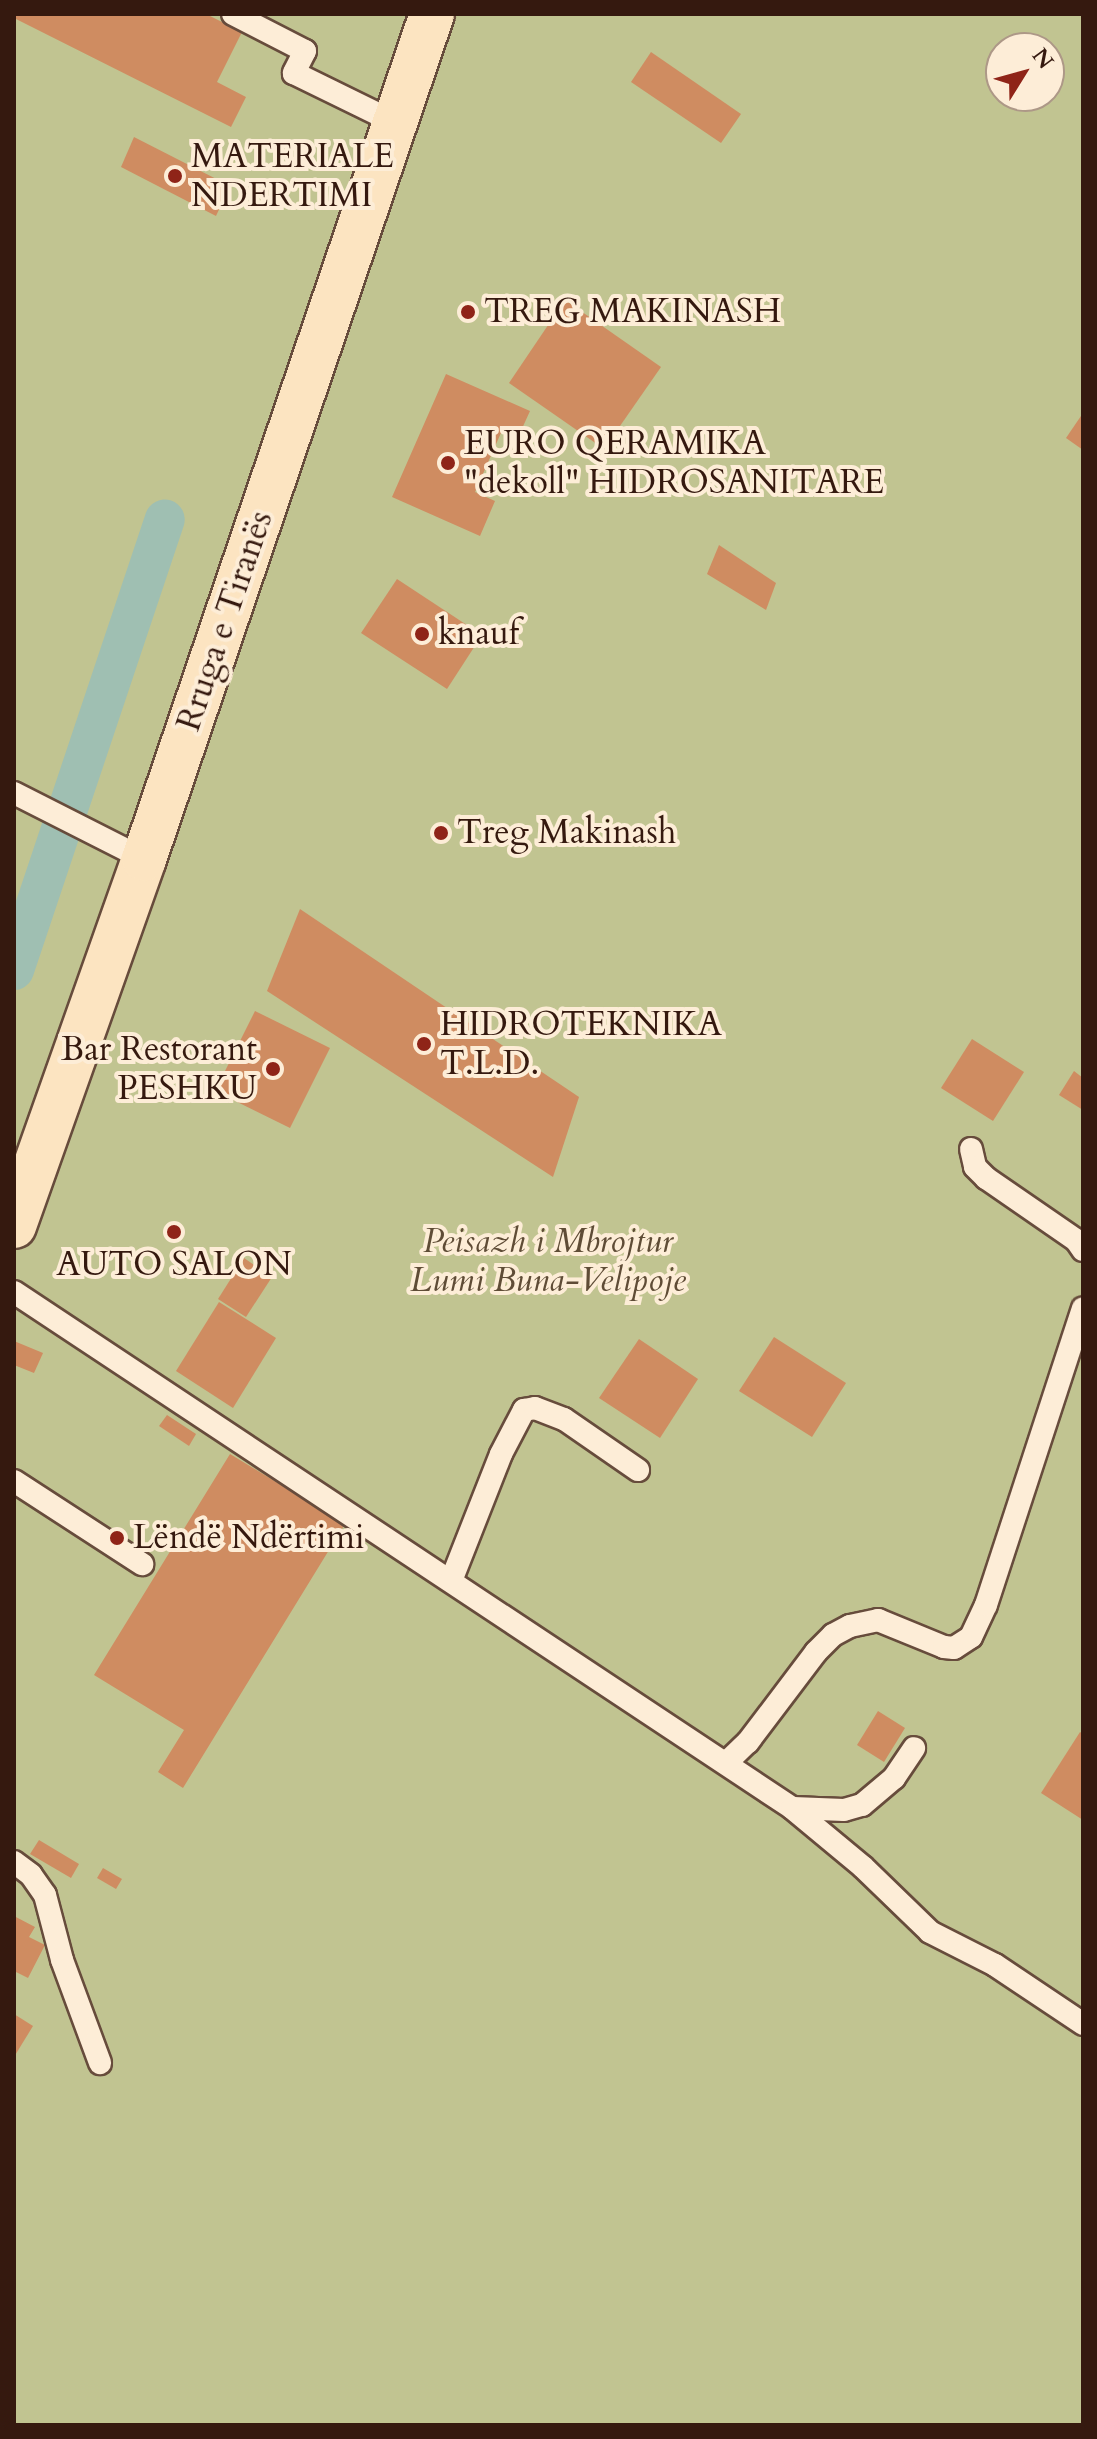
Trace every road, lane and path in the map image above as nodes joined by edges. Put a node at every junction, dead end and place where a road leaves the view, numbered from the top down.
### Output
1 (233, 14) edge
2 (432, 14) edge
3 (396, 123) junction
4 (14, 793) edge
5 (144, 859) junction
6 (971, 1149) dead end
7 (17, 1208) edge
8 (1083, 1250) edge
9 (14, 1292) edge
10 (1083, 1308) edge
11 (638, 1470) dead end
12 (14, 1481) edge
13 (142, 1564) dead end
14 (451, 1581) junction
15 (914, 1748) dead end
16 (726, 1763) junction
17 (792, 1808) junction
18 (14, 1862) edge
19 (1083, 2024) edge
20 (100, 2063) dead end

1 - 3 lane
2 - 3 main road, Rruga e Tiranës
3 - 5 main road, Rruga e Tiranës
4 - 5 lane
5 - 7 main road, Rruga e Tiranës
6 - 8 lane
9 - 14 lane
10 - 16 lane
11 - 14 lane
12 - 13 lane
14 - 16 lane
15 - 17 lane
16 - 17 lane
17 - 19 lane
18 - 20 lane

